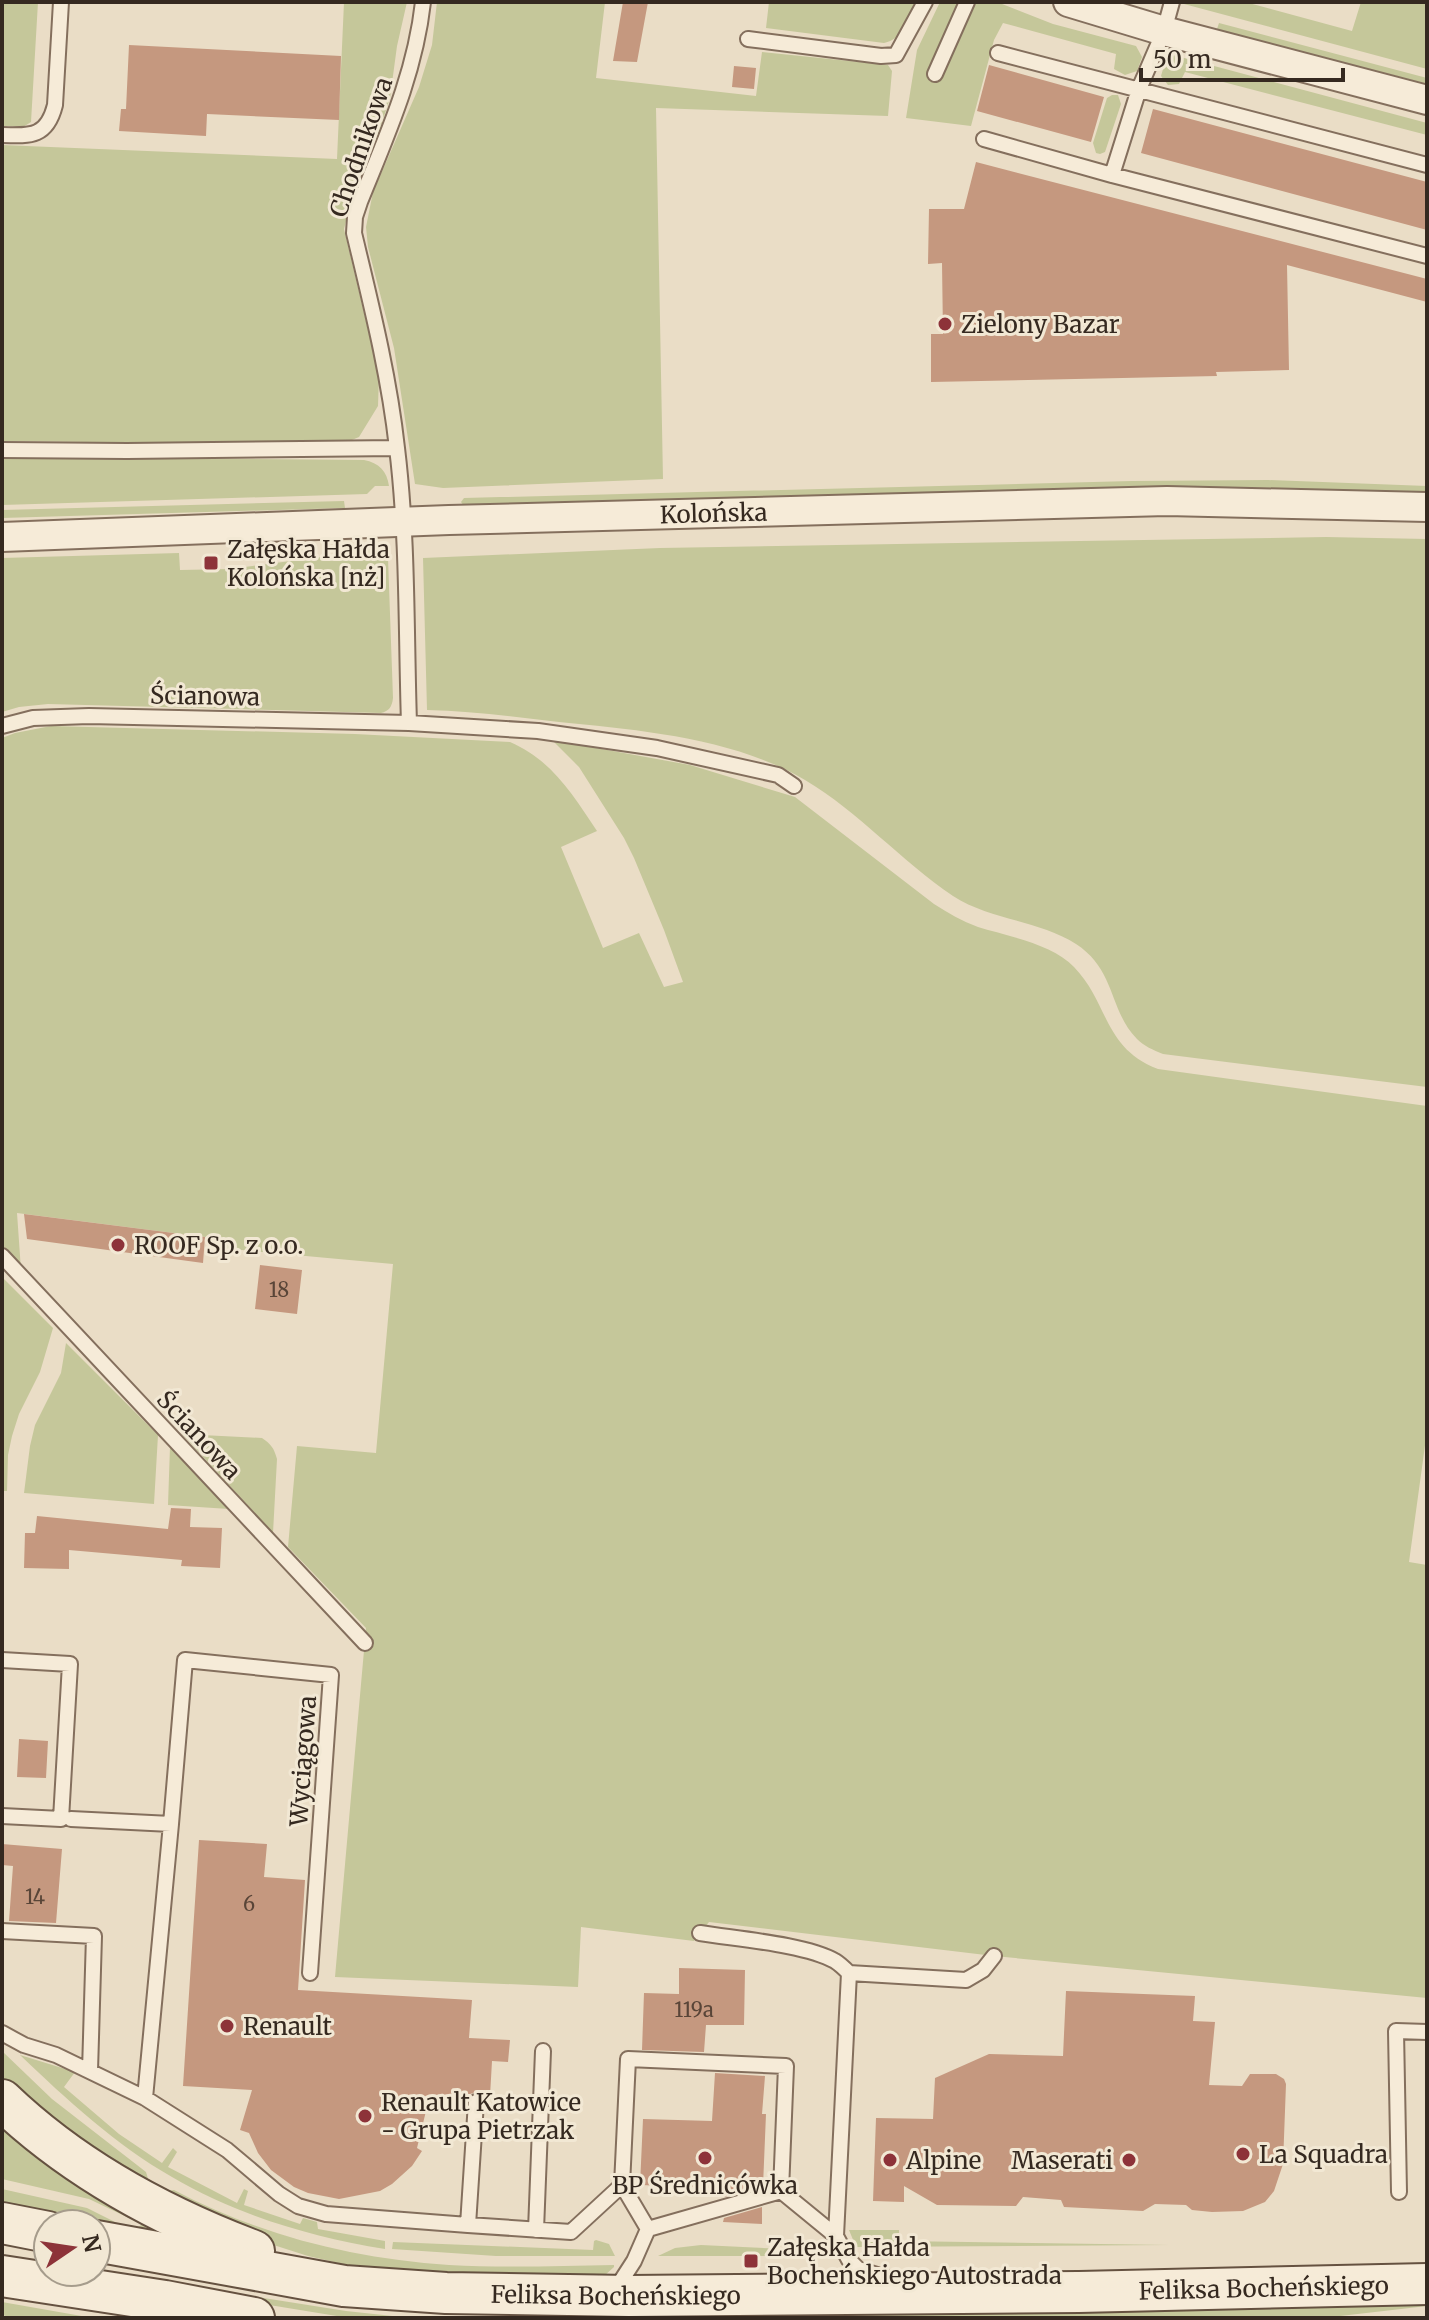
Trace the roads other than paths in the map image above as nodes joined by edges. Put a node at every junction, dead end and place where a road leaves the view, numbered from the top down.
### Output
1 (61, 2) edge
2 (423, 2) edge
3 (925, 2) edge
4 (967, 2) edge
5 (1068, 2) edge
6 (1172, 2) edge
7 (1164, 31) junction
8 (748, 39) dead end
9 (998, 53) dead end
10 (935, 74) dead end
11 (1139, 89) junction
12 (1427, 100) edge
13 (2, 135) edge
14 (984, 139) dead end
15 (1427, 165) edge
16 (1112, 175) junction
17 (1427, 256) edge
18 (397, 448) junction
19 (2, 450) edge
20 (1427, 507) edge
21 (402, 523) junction
22 (2, 537) edge
23 (409, 723) junction
24 (2, 726) edge
25 (794, 786) dead end
26 (2, 1256) edge
27 (365, 1643) dead end
28 (2, 1660) edge
29 (2, 1816) edge
30 (71, 1819) dead end
31 (171, 1824) junction
32 (2, 1931) edge
33 (700, 1933) dead end
34 (994, 1956) dead end
35 (310, 1973) dead end
36 (849, 1973) junction
37 (1427, 2032) edge
38 (3, 2034) edge
39 (543, 2051) dead end
40 (90, 2071) junction
41 (145, 2098) junction
42 (2, 2100) edge
43 (476, 2102) dead end
44 (622, 2185) junction
45 (781, 2191) junction
46 (1399, 2192) dead end
47 (2, 2223) edge
48 (468, 2225) junction
49 (32, 2229) edge
50 (648, 2229) junction
51 (536, 2230) junction
52 (836, 2236) junction
53 (112, 2244) edge
54 (143, 2250) junction
55 (2, 2277) edge
56 (1427, 2284) edge
57 (344, 2286) junction
58 (937, 2293) junction
59 (611, 2296) junction
60 (185, 2312) edge
61 (118, 2318) edge
62 (254, 2318) edge

1 - 13 lane
2 - 18 lane, Chodnikowa
3 - 8 lane
4 - 10 lane
5 - 7 street
6 - 7 lane
7 - 11 lane
7 - 12 street
9 - 11 lane
11 - 15 lane
11 - 16 lane
14 - 16 lane
16 - 17 lane
18 - 19 lane
18 - 21 lane, Chodnikowa
20 - 21 street, Kolońska
21 - 22 street, Kolońska
21 - 23 lane
23 - 24 lane, Ścianowa
23 - 25 lane, Ścianowa
26 - 27 lane, Ścianowa
28 - 29 lane
30 - 31 lane
31 - 35 lane, Wyciągowa
31 - 41 lane
32 - 40 lane
33 - 36 lane
34 - 36 lane
36 - 52 lane
37 - 46 lane
38 - 40 lane
39 - 51 lane
40 - 41 lane
41 - 48 lane
42 - 57 main road
43 - 48 lane
44 - 45 lane
44 - 50 lane
44 - 51 lane
45 - 50 lane
45 - 52 lane
47 - 49 main road
48 - 51 lane
50 - 59 lane
52 - 58 lane
53 - 54 main road, Feliksa Bocheńskiego
54 - 57 main road, Feliksa Bocheńskiego
54 - 60 main road
55 - 60 main road
55 - 61 main road
56 - 58 main road, Feliksa Bocheńskiego
57 - 59 main road, Feliksa Bocheńskiego
58 - 59 main road, Feliksa Bocheńskiego
60 - 62 main road

